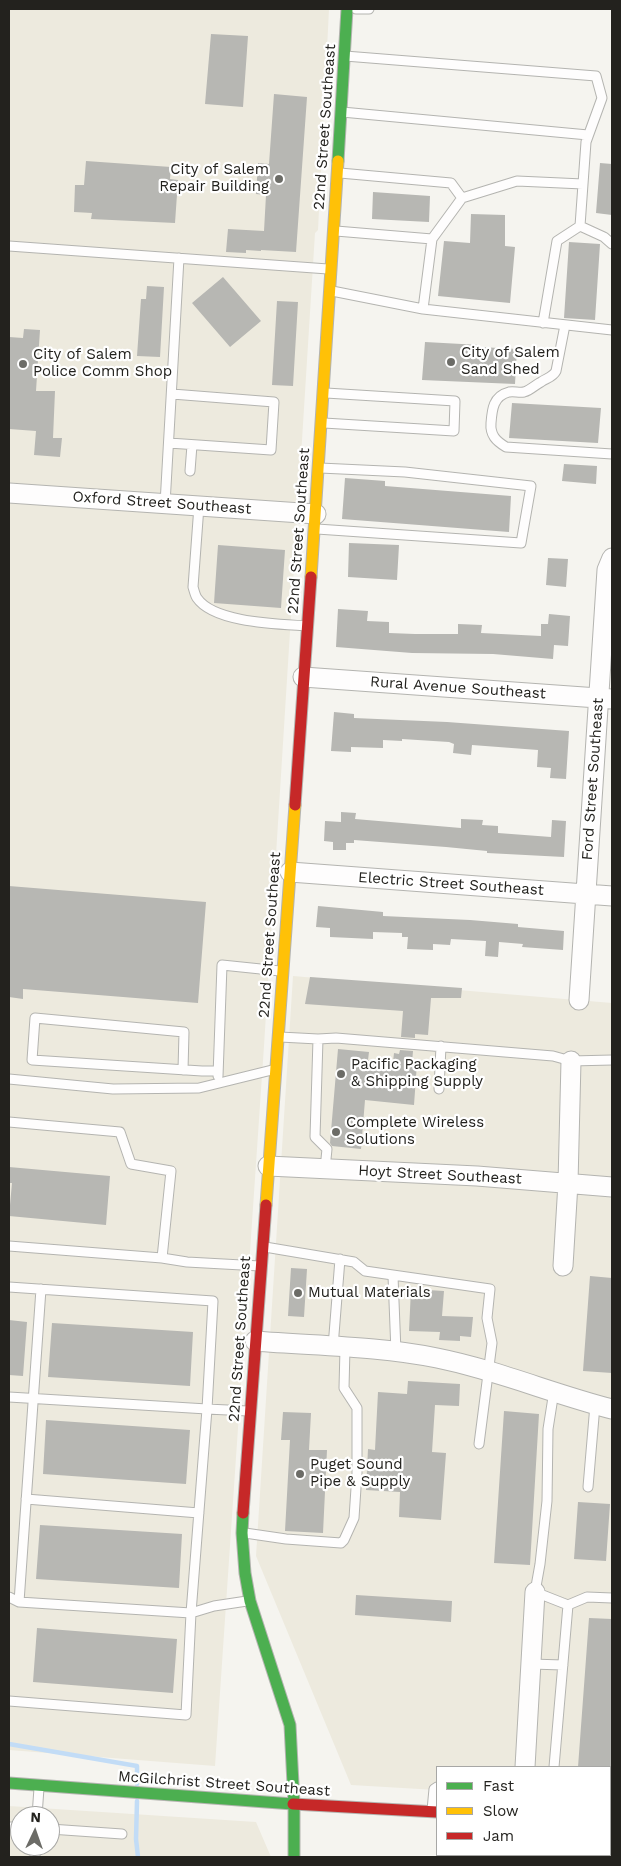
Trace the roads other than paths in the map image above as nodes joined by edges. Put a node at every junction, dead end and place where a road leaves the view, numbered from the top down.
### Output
1 (347, 9) edge
2 (356, 9) edge
3 (370, 10) edge
4 (344, 56) junction
5 (341, 112) junction
6 (588, 135) junction
7 (337, 173) junction
8 (583, 184) junction
9 (462, 198) junction
10 (580, 226) junction
11 (333, 231) junction
12 (432, 239) junction
13 (612, 244) edge
14 (9, 246) edge
15 (179, 258) junction
16 (331, 269) junction
17 (330, 291) junction
18 (423, 309) junction
19 (544, 323) junction
20 (565, 325) junction
21 (612, 330) edge
22 (323, 392) junction
23 (172, 394) junction
24 (321, 423) junction
25 (169, 443) junction
26 (192, 445) junction
27 (612, 454) edge
28 (319, 468) junction
29 (190, 471) dead end
30 (9, 492) edge
31 (165, 504) junction
32 (199, 506) junction
33 (315, 522) junction
34 (612, 558) edge
35 (307, 626) junction
36 (303, 677) junction
37 (605, 699) edge
38 (290, 872) junction
39 (586, 894) junction
40 (612, 896) edge
41 (283, 971) junction
42 (579, 1000) dead end
43 (278, 1037) junction
44 (318, 1039) junction
45 (441, 1046) junction
46 (612, 1060) edge
47 (571, 1062) junction
48 (183, 1070) junction
49 (275, 1070) junction
50 (218, 1071) junction
51 (9, 1079) edge
52 (218, 1084) junction
53 (439, 1089) dead end
54 (9, 1122) edge
55 (268, 1166) junction
56 (325, 1169) junction
57 (568, 1183) junction
58 (612, 1186) edge
59 (9, 1246) edge
60 (262, 1246) junction
61 (162, 1258) junction
62 (340, 1259) junction
63 (261, 1266) junction
64 (563, 1266) dead end
65 (393, 1276) junction
66 (9, 1287) edge
67 (41, 1289) junction
68 (255, 1341) junction
69 (339, 1348) junction
70 (396, 1352) junction
71 (489, 1370) junction
72 (554, 1391) junction
73 (9, 1397) edge
74 (33, 1399) junction
75 (604, 1407) edge
76 (207, 1409) junction
77 (250, 1411) junction
78 (480, 1444) dead end
79 (588, 1487) dead end
80 (26, 1499) junction
81 (199, 1513) junction
82 (242, 1533) junction
83 (535, 1592) junction
84 (9, 1598) edge
85 (612, 1598) edge
86 (250, 1601) junction
87 (19, 1602) junction
88 (568, 1605) junction
89 (191, 1613) junction
90 (531, 1664) junction
91 (563, 1665) junction
92 (9, 1701) edge
93 (526, 1766) edge
94 (554, 1766) edge
95 (9, 1783) edge
96 (39, 1785) junction
97 (436, 1788) edge
98 (294, 1804) junction
99 (38, 1806) edge
100 (434, 1812) edge
101 (60, 1830) edge
102 (122, 1834) dead end
103 (294, 1857) edge

1 - 4 street, 22nd Street Southeast
2 - 3 lane
4 - 5 street, 22nd Street Southeast
4 - 6 lane
5 - 6 lane
5 - 7 street, 22nd Street Southeast
6 - 8 lane
7 - 9 lane
7 - 11 street, 22nd Street Southeast
8 - 9 lane
8 - 10 lane
9 - 12 lane
10 - 13 lane
10 - 19 lane
11 - 12 lane
11 - 16 street, 22nd Street Southeast
12 - 18 lane
14 - 15 lane
15 - 16 lane
15 - 23 lane
16 - 17 street, 22nd Street Southeast
17 - 18 lane
17 - 22 street, 22nd Street Southeast
18 - 19 lane
19 - 20 lane
20 - 21 lane
20 - 27 lane
22 - 24 street, 22nd Street Southeast
22 - 24 lane
23 - 25 lane
23 - 26 lane
24 - 28 street, 22nd Street Southeast
25 - 26 lane
25 - 31 lane
26 - 29 lane
28 - 33 street, 22nd Street Southeast
28 - 33 lane
30 - 31 street, Oxford Street Southeast
31 - 32 street, Oxford Street Southeast
32 - 33 street, Oxford Street Southeast
32 - 35 lane
33 - 35 street, 22nd Street Southeast
34 - 37 street, Ford Street Southeast
35 - 36 street, 22nd Street Southeast
36 - 37 street, Rural Avenue Southeast
36 - 38 street, 22nd Street Southeast
37 - 39 street, Ford Street Southeast
38 - 39 street, Electric Street Southeast
38 - 41 street, 22nd Street Southeast
39 - 40 street, Electric Street Southeast
39 - 42 street, Ford Street Southeast
41 - 43 street, 22nd Street Southeast
41 - 50 lane
43 - 44 lane
43 - 49 street, 22nd Street Southeast
44 - 45 lane
44 - 56 lane
45 - 47 lane
45 - 53 lane
46 - 47 lane
47 - 57 street
48 - 48 lane
48 - 50 lane
49 - 52 lane
49 - 55 street, 22nd Street Southeast
50 - 52 lane
51 - 52 lane
54 - 61 lane
55 - 56 street, Hoyt Street Southeast
55 - 60 street, 22nd Street Southeast
56 - 57 street, Hoyt Street Southeast
57 - 58 street, Hoyt Street Southeast
57 - 64 street
59 - 61 lane
60 - 62 lane
60 - 63 street, 22nd Street Southeast
61 - 63 lane
62 - 65 lane
62 - 69 lane
63 - 68 street, 22nd Street Southeast
65 - 70 lane
65 - 71 lane
66 - 67 lane
67 - 74 lane
67 - 76 lane
68 - 69 street
68 - 77 street, 22nd Street Southeast
69 - 70 street
69 - 82 lane
70 - 71 street
71 - 72 street
71 - 78 lane
72 - 75 street
72 - 83 lane
73 - 74 lane
74 - 76 lane
74 - 80 lane
75 - 79 lane
76 - 77 lane
76 - 81 lane
77 - 82 street, 22nd Street Southeast
80 - 81 lane
80 - 87 lane
81 - 89 lane
82 - 86 street, 22nd Street Southeast
83 - 88 lane
83 - 90 street
84 - 87 lane
85 - 88 lane
86 - 89 lane
86 - 98 street, 22nd Street Southeast
87 - 89 lane
88 - 91 lane
89 - 92 lane
90 - 91 lane
90 - 93 street
91 - 94 lane
95 - 96 street, McGilchrist Street Southeast
96 - 98 street, McGilchrist Street Southeast
96 - 99 lane
97 - 100 lane
98 - 100 street, McGilchrist Street Southeast
98 - 103 street, 22nd Street Southeast
101 - 102 lane

